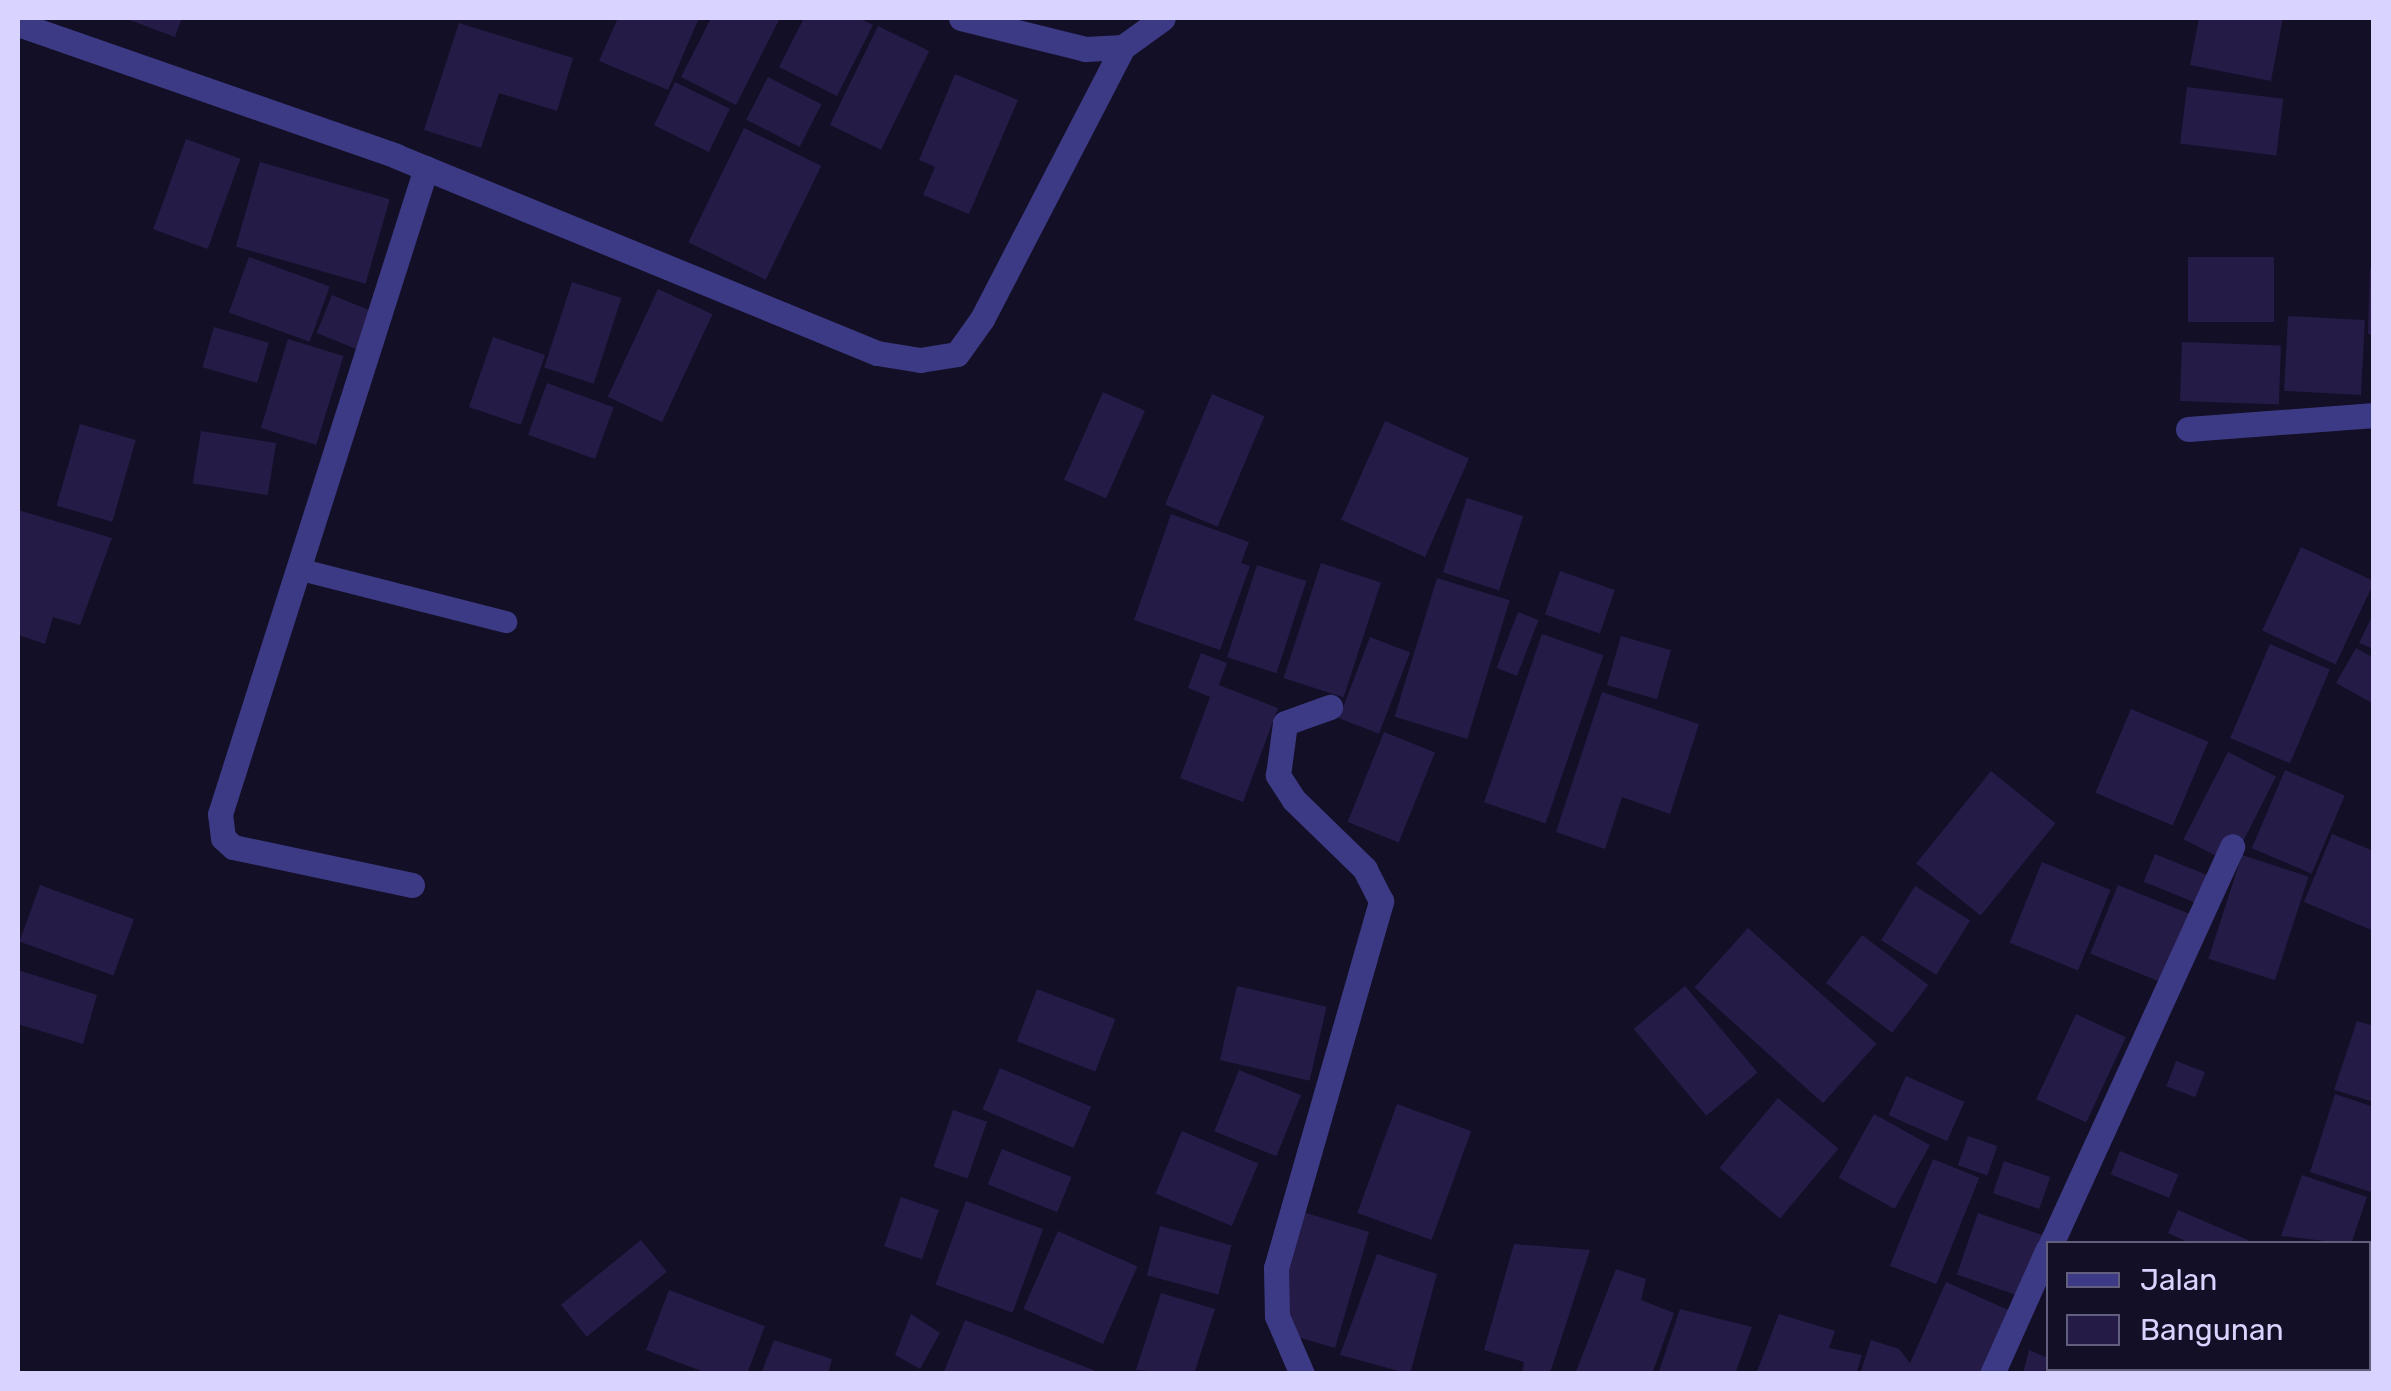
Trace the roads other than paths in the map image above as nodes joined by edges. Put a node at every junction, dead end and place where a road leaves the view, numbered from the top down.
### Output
1 (961, 18) edge
2 (1163, 18) edge
3 (18, 24) edge
4 (1123, 48) junction
5 (426, 168) junction
6 (2374, 414) edge
7 (2188, 429) dead end
8 (298, 569) junction
9 (506, 622) dead end
10 (1330, 707) dead end
11 (2232, 846) dead end
12 (412, 885) dead end
13 (2052, 1241) edge
14 (2046, 1255) edge
15 (1302, 1374) edge
16 (1992, 1374) edge

1 - 4 street
2 - 4 street
3 - 5 street
4 - 5 street
5 - 8 street
6 - 7 street
8 - 9 lane
8 - 12 street
10 - 15 street
11 - 13 street
14 - 16 street

